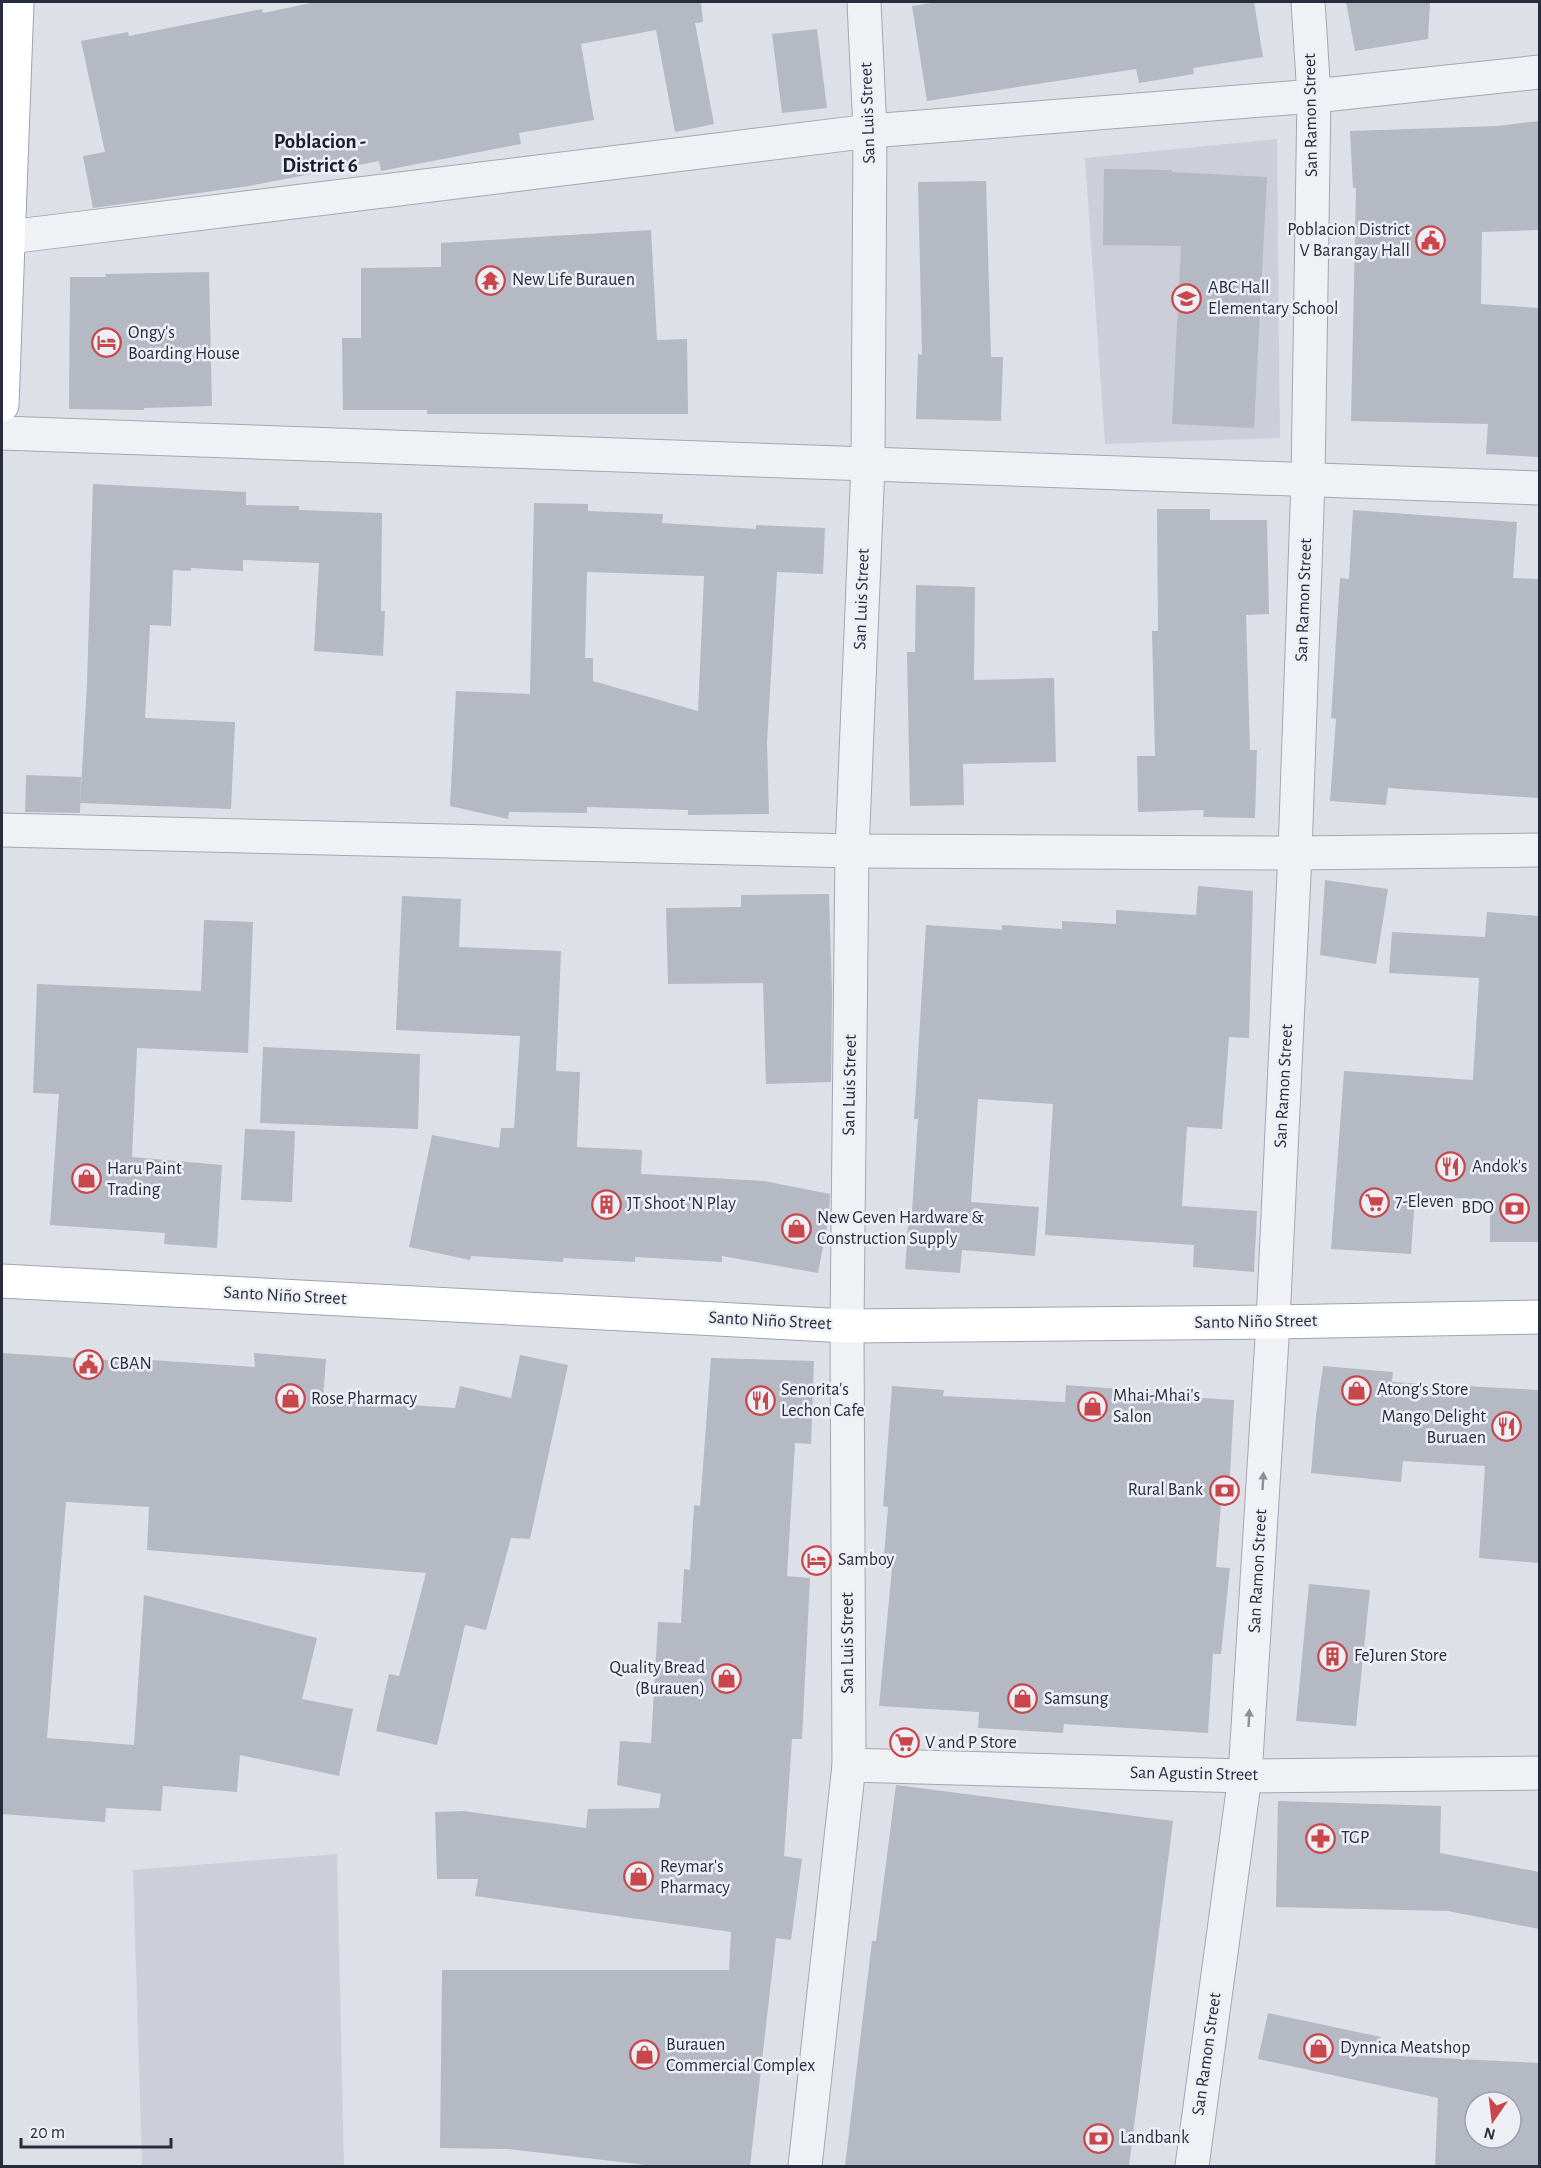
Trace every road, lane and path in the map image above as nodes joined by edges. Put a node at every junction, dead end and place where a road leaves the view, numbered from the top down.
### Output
1 (17, 2) edge
2 (864, 2) edge
3 (1308, 2) edge
4 (1539, 72) edge
5 (1314, 96) junction
6 (870, 132) junction
7 (9, 237) junction
8 (2, 405) edge
9 (2, 433) edge
10 (868, 464) junction
11 (1308, 480) junction
12 (1539, 488) edge
13 (2, 830) edge
14 (1539, 850) edge
15 (852, 851) junction
16 (1295, 853) junction
17 (2, 1281) edge
18 (1539, 1317) edge
19 (1273, 1322) junction
20 (847, 1326) junction
21 (849, 1765) junction
22 (1539, 1773) edge
23 (1245, 1776) junction
24 (805, 2166) edge
25 (1192, 2166) edge

1 - 7 main road
2 - 6 street, San Luis Street
3 - 5 street, San Ramon Street
4 - 5 street
5 - 6 street
5 - 11 street, San Ramon Street
6 - 7 street
6 - 10 street, San Luis Street
7 - 8 main road
9 - 10 street
10 - 11 street
10 - 15 street, San Luis Street
11 - 12 street
11 - 16 street, San Ramon Street
13 - 15 street
14 - 16 street
15 - 16 street
15 - 20 street, San Luis Street
16 - 19 street, San Ramon Street
17 - 20 main road, Santo Niño Street
18 - 19 main road, Santo Niño Street
19 - 20 main road, Santo Niño Street
23 -> 19 street, San Ramon Street
20 - 21 street, San Luis Street
21 - 23 street, San Agustin Street
21 - 24 street, San Luis Street
22 - 23 street, San Agustin Street
23 - 25 street, San Ramon Street

